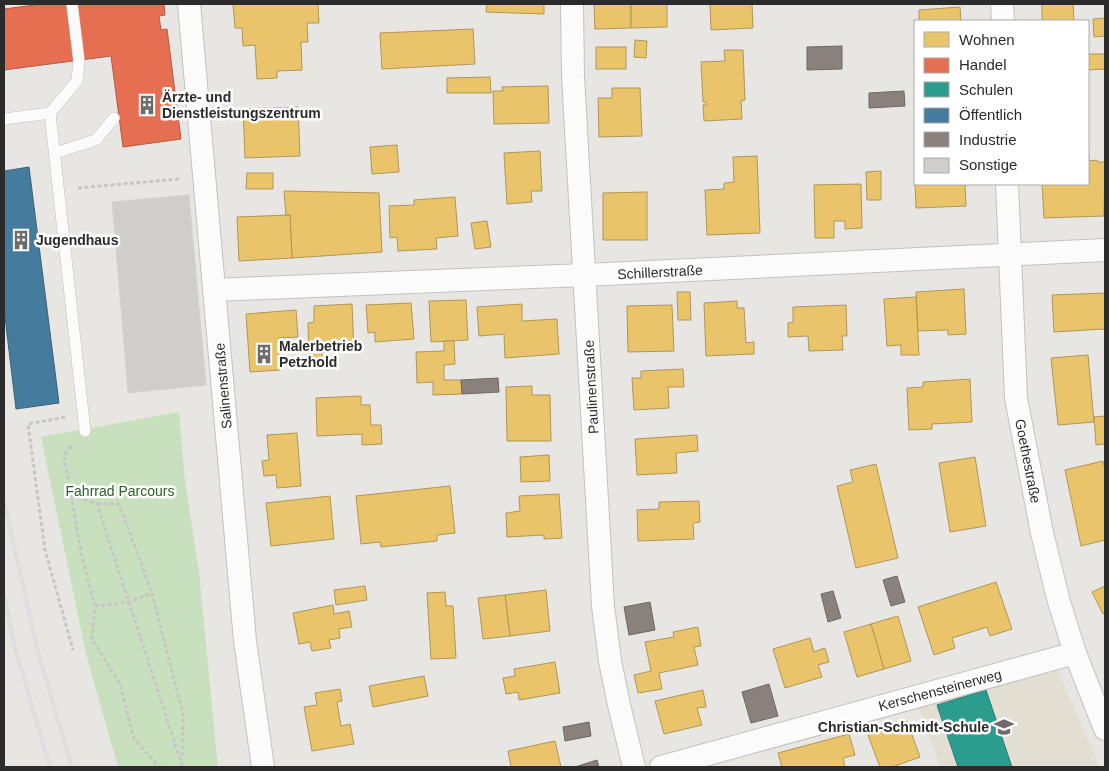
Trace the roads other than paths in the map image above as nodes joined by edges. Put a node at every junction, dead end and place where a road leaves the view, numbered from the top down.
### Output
1 (72, 4) edge
2 (189, 4) edge
3 (572, 4) edge
4 (1002, 4) edge
5 (1003, 20) edge
6 (50, 113) junction
7 (114, 118) dead end
8 (4, 119) edge
9 (55, 153) junction
10 (1007, 185) edge
11 (1105, 250) edge
12 (1009, 254) junction
13 (585, 275) junction
14 (214, 290) junction
15 (85, 431) road end
16 (1075, 653) junction
17 (1104, 725) edge
18 (263, 767) edge
19 (634, 767) edge
20 (661, 767) edge

1 - 6 lane
2 - 14 street, Salinenstraße
3 - 13 street, Paulinenstraße
4 - 5 street
6 - 8 lane
6 - 9 lane
7 - 9 lane
9 - 15 lane
10 - 12 street, Goethestraße
11 - 12 street, Schillerstraße
12 - 13 street, Schillerstraße
12 - 16 street, Goethestraße
13 - 14 street, Schillerstraße
13 - 19 street, Paulinenstraße
14 - 18 street, Salinenstraße
16 - 17 street, Goethestraße
16 - 20 street, Kerschensteinerweg

